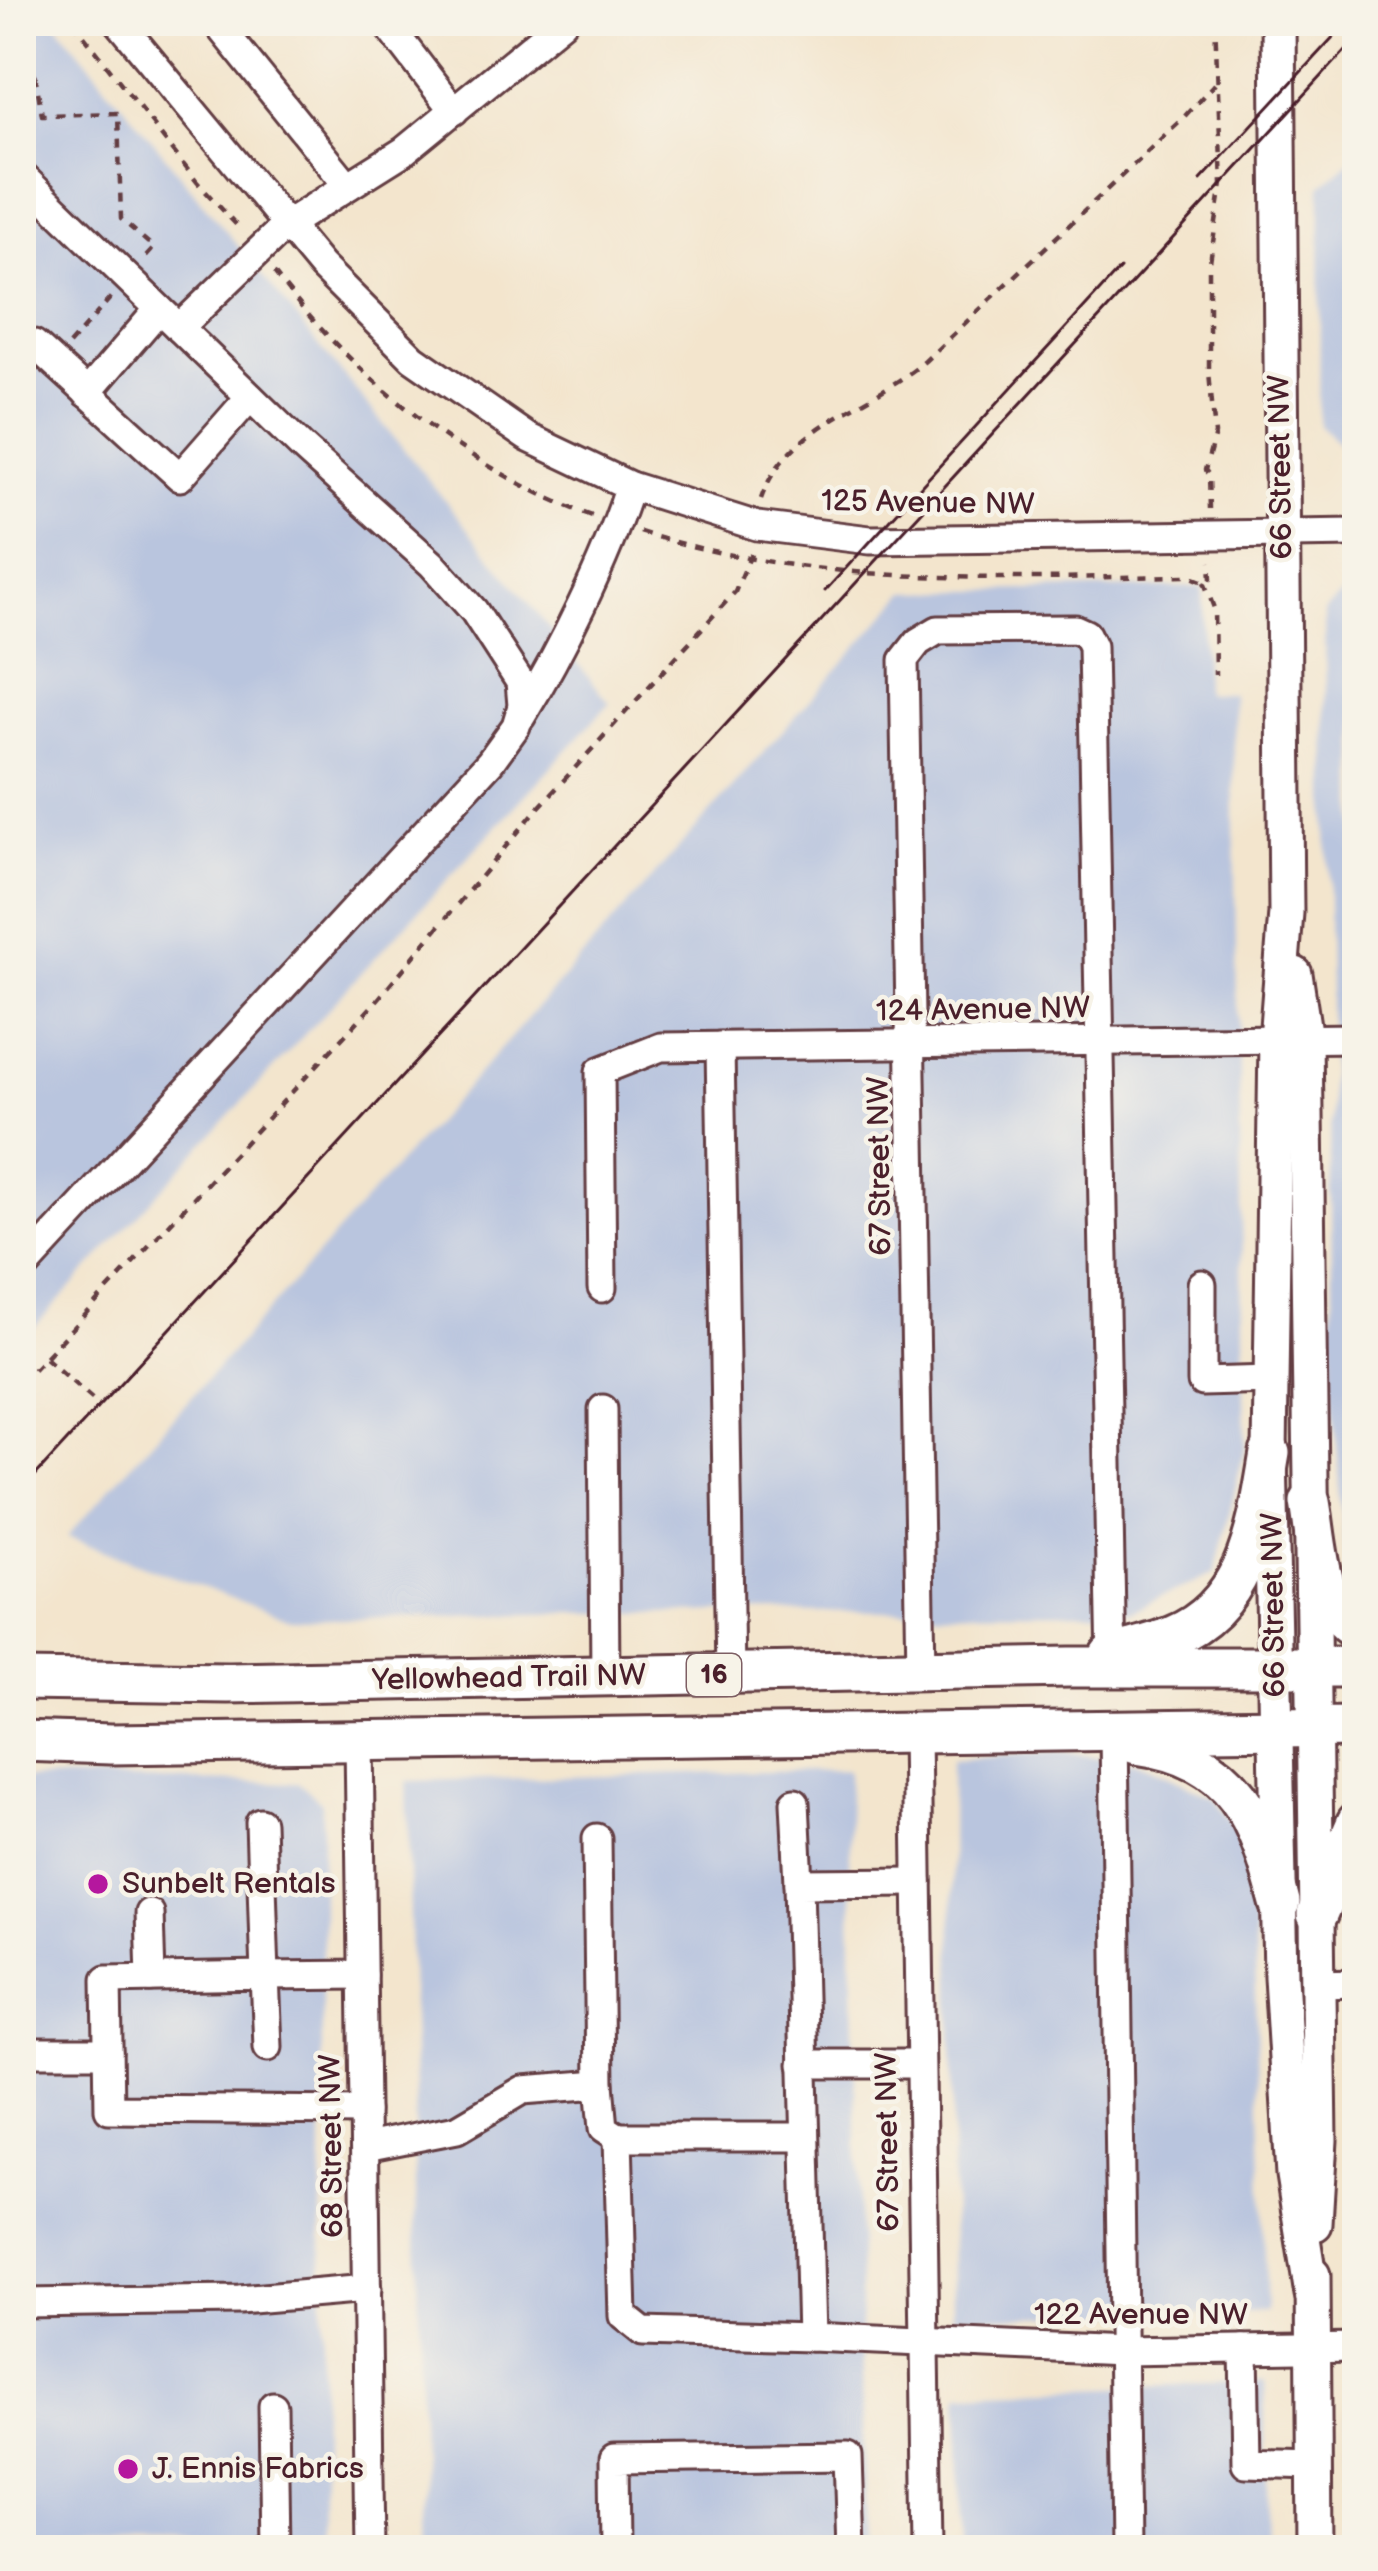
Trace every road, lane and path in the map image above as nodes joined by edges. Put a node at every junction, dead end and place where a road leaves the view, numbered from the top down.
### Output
1 (26, 21) edge
2 (73, 21) edge
3 (118, 21) edge
4 (214, 21) edge
5 (385, 21) edge
6 (563, 21) edge
7 (1215, 21) edge
8 (1278, 21) edge
9 (1215, 83) junction
10 (454, 111) junction
11 (21, 175) edge
12 (348, 186) junction
13 (233, 221) dead end
14 (286, 225) junction
15 (278, 278) dead end
16 (128, 279) junction
17 (169, 319) junction
18 (34, 344) dead end
19 (67, 348) dead end
20 (87, 393) junction
21 (250, 397) junction
22 (1209, 476) dead end
23 (630, 486) junction
24 (587, 514) dead end
25 (759, 514) dead end
26 (1357, 533) edge
27 (647, 534) dead end
28 (1282, 534) junction
29 (754, 543) dead end
30 (750, 562) junction
31 (1215, 675) dead end
32 (516, 725) junction
33 (1357, 1038) edge
34 (1290, 1039) junction
35 (1100, 1041) junction
36 (911, 1044) junction
37 (720, 1046) junction
38 (21, 1271) edge
39 (1202, 1284) dead end
40 (602, 1288) dead end
41 (45, 1358) junction
42 (21, 1367) edge
43 (30, 1374) junction
44 (1271, 1381) junction
45 (21, 1383) edge
46 (99, 1406) dead end
47 (603, 1409) dead end
48 (1270, 1453) junction
49 (1310, 1502) junction
50 (1357, 1630) edge
51 (1112, 1661) junction
52 (1357, 1667) edge
53 (1294, 1668) junction
54 (921, 1671) junction
55 (730, 1675) junction
56 (605, 1677) junction
57 (21, 1681) edge
58 (1295, 1727) junction
59 (1357, 1727) edge
60 (916, 1734) junction
61 (1114, 1736) junction
62 (359, 1740) junction
63 (21, 1741) edge
64 (795, 1802) dead end
65 (260, 1822) dead end
66 (1357, 1822) edge
67 (597, 1838) dead end
68 (918, 1882) junction
69 (799, 1883) junction
70 (1299, 1909) junction
71 (149, 1913) dead end
72 (362, 1975) junction
73 (265, 1976) junction
74 (151, 1978) junction
75 (1357, 1983) edge
76 (1318, 1984) junction
77 (268, 2047) dead end
78 (108, 2051) junction
79 (21, 2052) edge
80 (803, 2064) junction
81 (920, 2064) junction
82 (600, 2084) junction
83 (364, 2111) junction
84 (618, 2137) junction
85 (803, 2137) junction
86 (365, 2147) junction
87 (367, 2289) junction
88 (1312, 2295) junction
89 (21, 2303) edge
90 (811, 2337) junction
91 (924, 2344) junction
92 (1313, 2348) junction
93 (1357, 2348) edge
94 (1244, 2349) junction
95 (1122, 2351) junction
96 (273, 2406) dead end
97 (1315, 2465) junction
98 (274, 2550) edge
99 (370, 2550) edge
100 (615, 2550) edge
101 (851, 2550) edge
102 (928, 2550) edge
103 (1124, 2550) edge
104 (1315, 2550) edge

1 - 16 path
2 - 13 path
3 - 14 street, 125 Avenue NW
4 - 12 street
5 - 10 street
6 - 10 street
7 - 9 path
8 - 28 main road, 66 Street NW
9 - 22 path
9 - 25 path
10 - 12 street
11 - 16 street
12 - 14 street
14 - 17 street
14 - 23 street, 125 Avenue NW
15 - 24 path
16 - 17 street
16 - 19 path
17 - 20 street
17 - 21 street
18 - 20 street
20 - 21 street
21 - 32 street
23 - 28 street, 125 Avenue NW
23 - 32 street
26 - 28 street, 125 Avenue NW
27 - 30 path
28 - 34 main road, 66 Street NW
29 - 30 path
30 - 31 path
30 - 41 path
32 - 38 street
33 - 34 street, 124 Avenue NW
34 - 35 street, 124 Avenue NW
34 - 44 main road, 66 Street NW
34 - 49 main road, 66 Street NW
35 - 36 street, 124 Avenue NW
35 - 36 street, 67 Street NW
35 - 51 street
36 - 37 street, 124 Avenue NW
36 - 54 street, 67 Street NW
37 - 40 street, 124 Avenue NW
37 - 55 street
39 - 44 street
41 - 43 path
41 - 46 path
42 - 43 path
43 - 45 path
44 - 48 main road, 66 Street NW
47 - 56 street
48 - 51 highway, Yellowhead Trail NW
48 - 53 main road, 66 Street NW
49 - 50 highway
49 - 53 main road, 66 Street NW
51 - 53 highway
51 - 54 highway, Yellowhead Trail NW / 16
52 - 53 highway
53 - 58 main road, 66 Street NW
54 - 55 highway, Yellowhead Trail NW / 16
55 - 56 highway, Yellowhead Trail NW / 16
56 - 57 highway, Yellowhead Trail NW / 16
58 - 59 highway
58 - 61 highway
58 - 70 main road, 66 Street NW
60 - 61 highway, Yellowhead Trail NW / 16
60 - 62 highway, Yellowhead Trail NW / 16
60 - 68 street, 67 Street NW
61 - 70 highway
61 - 95 street
62 - 63 highway, Yellowhead Trail NW / 16
62 - 72 street, 68 Street NW
64 - 69 street
65 - 73 street
66 - 70 highway
67 - 82 street
68 - 69 street
68 - 81 street, 67 Street NW
69 - 80 street
70 - 76 main road, 66 Street NW
70 - 88 main road, 66 Street NW
71 - 74 street
72 - 73 street
72 - 83 street, 68 Street NW
73 - 74 street
73 - 77 street
74 - 78 street
75 - 76 street
76 - 88 main road, 66 Street NW
78 - 79 street
78 - 83 street
80 - 81 street
80 - 85 street
81 - 91 street, 67 Street NW
82 - 84 street
82 - 86 street
83 - 86 street, 68 Street NW
84 - 85 street
84 - 90 street, 122 Avenue NW
85 - 90 street
86 - 87 street, 68 Street NW
87 - 89 street
87 - 99 street, 68 Street NW
88 - 92 main road, 66 Street NW
90 - 91 street, 122 Avenue NW
91 - 95 street, 122 Avenue NW
91 - 102 street, 67 Street NW
92 - 93 street, 122 Avenue NW
92 - 94 street, 122 Avenue NW
92 - 97 main road, 66 Street NW
94 - 95 street, 122 Avenue NW
94 - 97 street
95 - 103 street
96 - 98 street
97 - 104 main road, 66 Street NW
100 - 101 street

